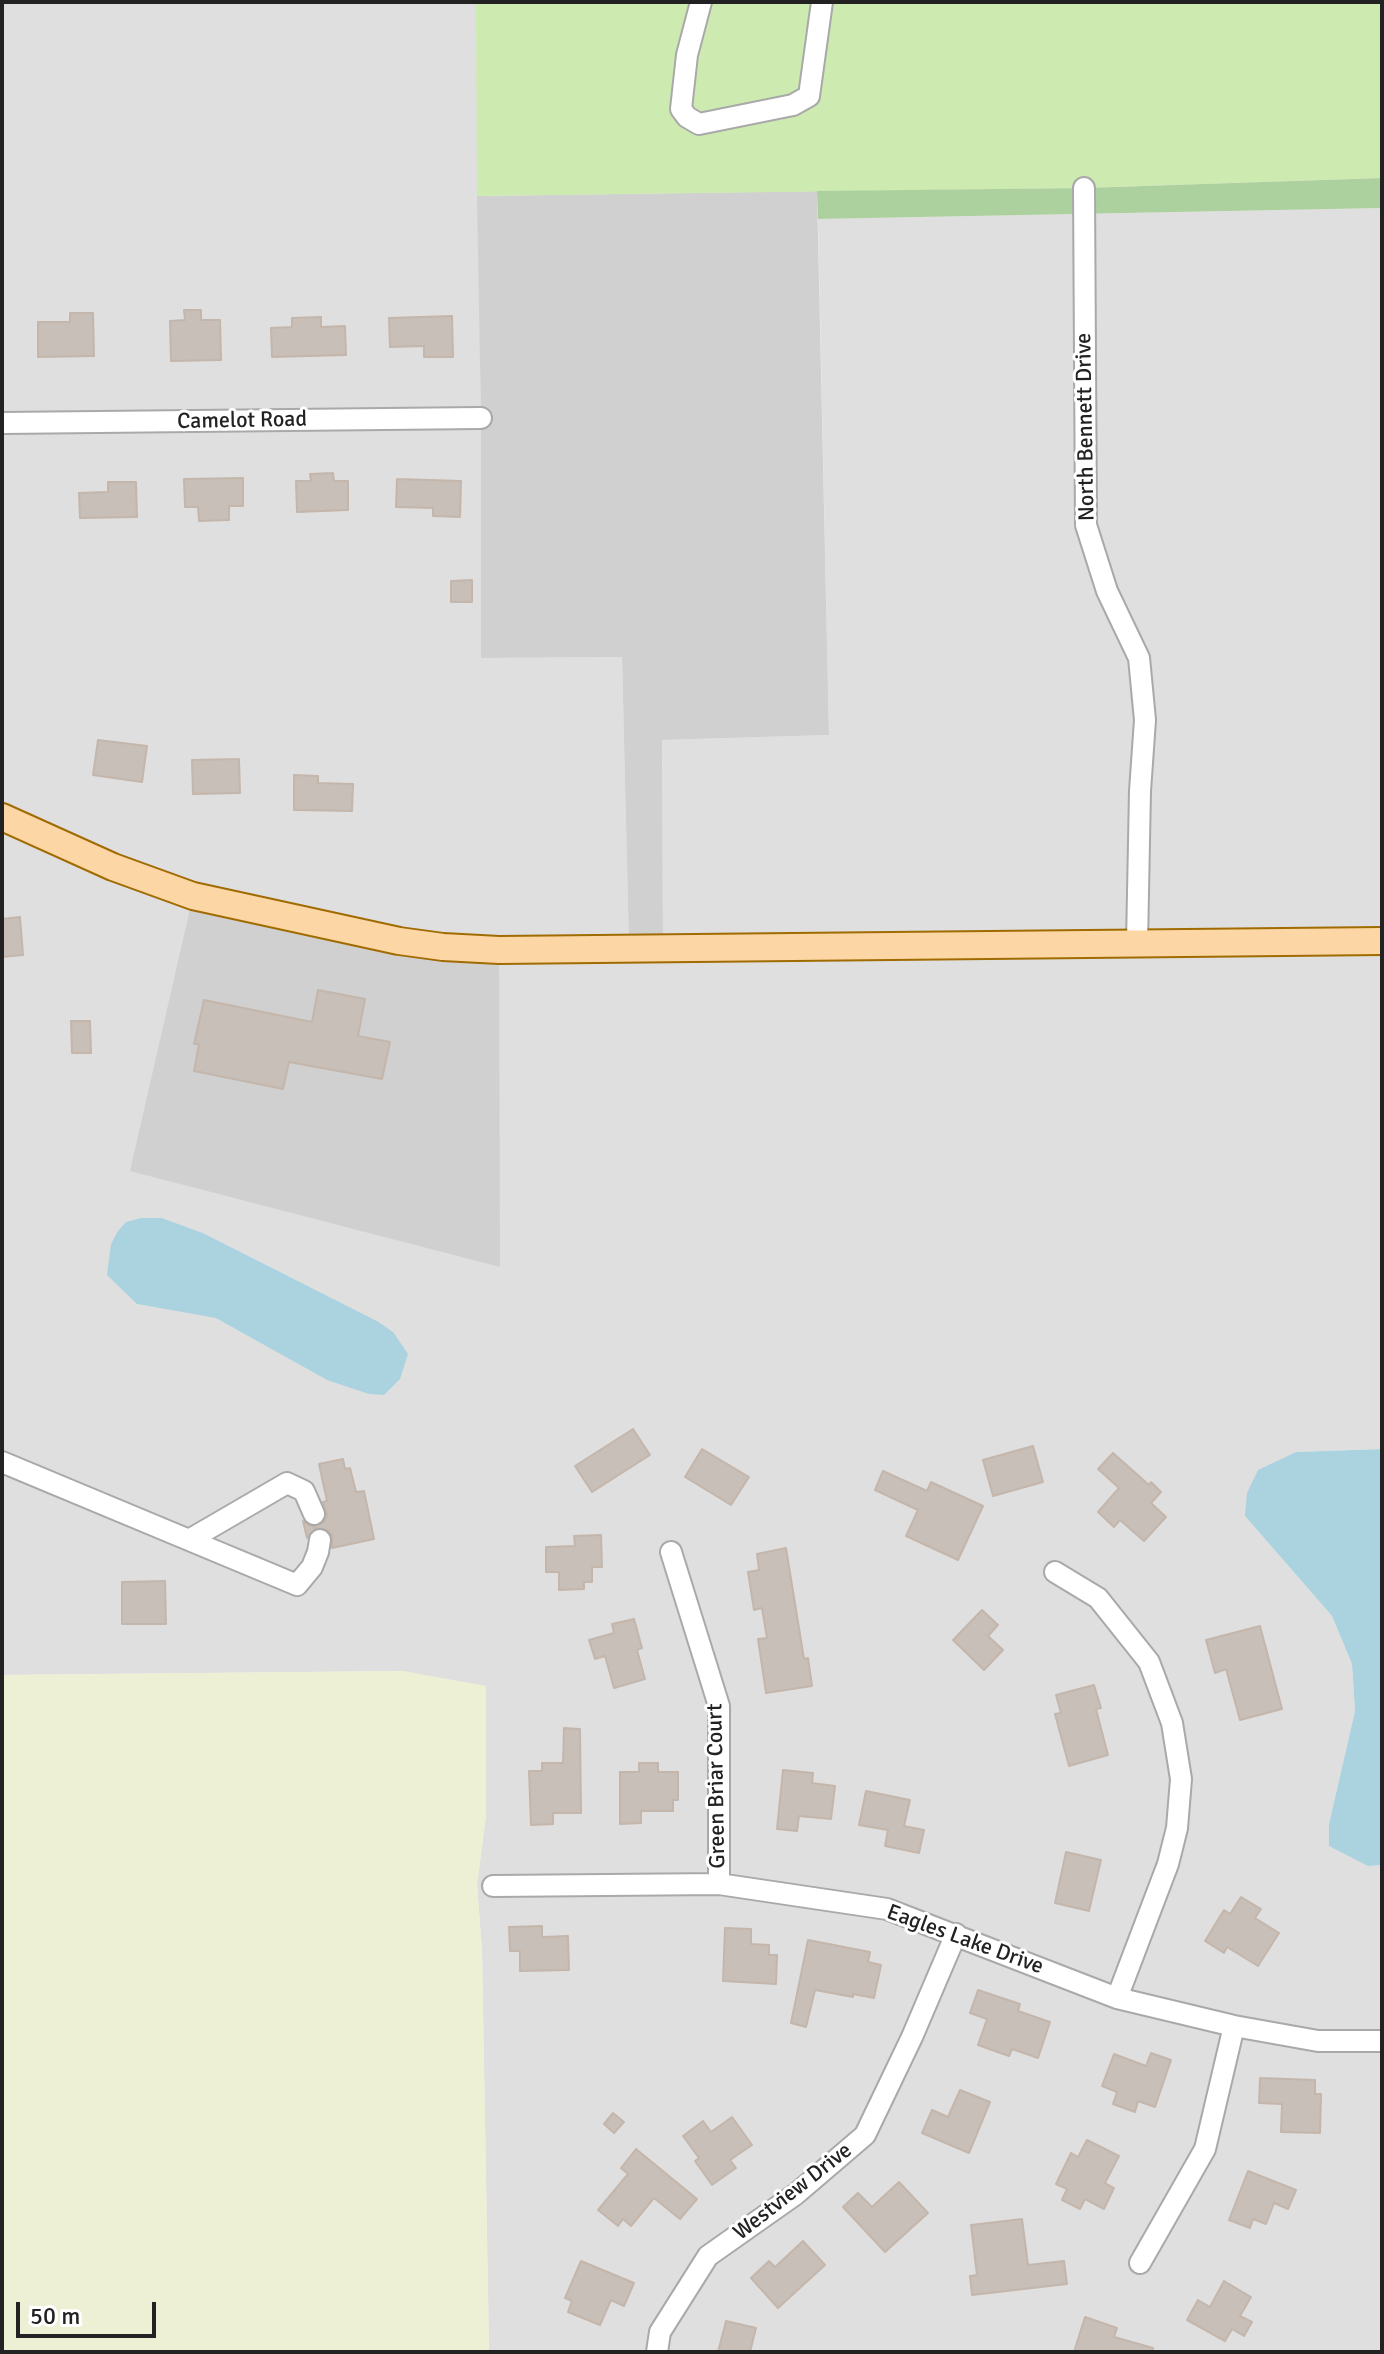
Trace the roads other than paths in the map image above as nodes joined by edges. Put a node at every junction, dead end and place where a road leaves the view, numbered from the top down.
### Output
1 (701, 2) edge
2 (822, 2) edge
3 (1084, 188) dead end
4 (481, 418) dead end
5 (2, 423) edge
6 (2, 817) edge
7 (1382, 941) edge
8 (1137, 943) junction
9 (2, 1462) edge
10 (314, 1514) dead end
11 (189, 1540) junction
12 (320, 1540) dead end
13 (671, 1552) dead end
14 (1055, 1572) dead end
15 (719, 1884) junction
16 (493, 1886) dead end
17 (956, 1934) junction
18 (1117, 1998) junction
19 (1234, 2026) junction
20 (1382, 2041) edge
21 (1140, 2263) dead end
22 (657, 2352) edge

1 - 2 street
3 - 8 street, North Bennett Drive
4 - 5 street, Camelot Road
6 - 8 main road
7 - 8 main road
9 - 11 street
10 - 11 street
11 - 12 street
13 - 15 street, Green Briar Court
14 - 18 street
15 - 16 street, Eagles Lake Drive
15 - 17 street, Eagles Lake Drive
17 - 18 street, Eagles Lake Drive
17 - 22 street, Westview Drive
18 - 19 street, Eagles Lake Drive
19 - 20 street, Eagles Lake Drive
19 - 21 street

